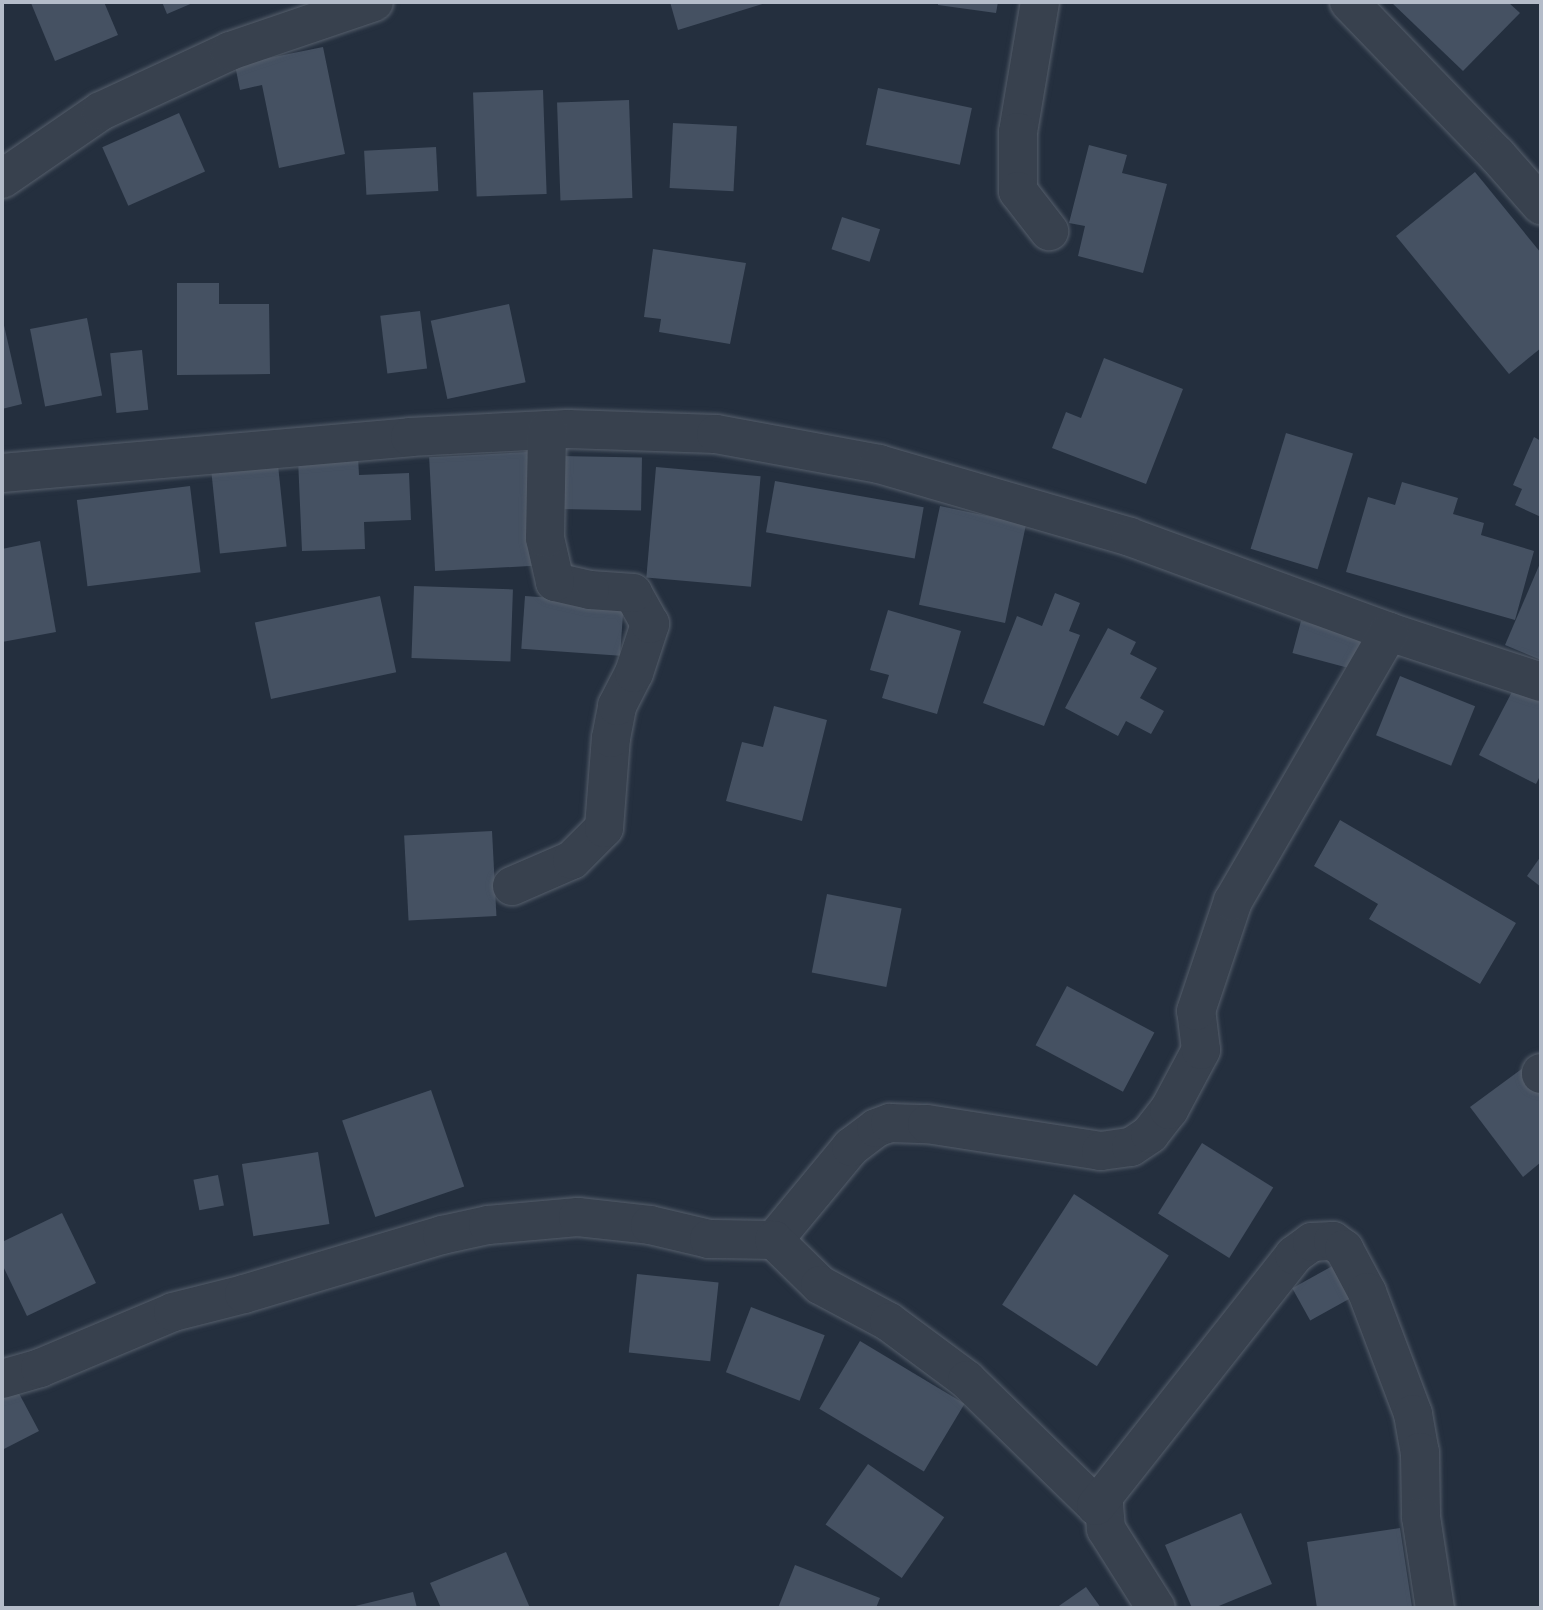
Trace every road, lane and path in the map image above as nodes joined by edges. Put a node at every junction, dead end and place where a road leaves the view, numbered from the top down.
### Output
1 (374, 2) edge
2 (1040, 2) edge
3 (1349, 2) edge
4 (2, 179) edge
5 (1541, 205) edge
6 (1049, 232) dead end
7 (547, 430) junction
8 (2, 473) edge
9 (1389, 632) junction
10 (1541, 682) edge
11 (512, 886) dead end
12 (774, 1240) junction
13 (2, 1380) edge
14 (1096, 1506) junction
15 (1156, 1608) edge
16 (1435, 1608) edge

1 - 4 street
2 - 6 street
3 - 5 street
7 - 8 street
7 - 9 street
7 - 11 street
9 - 10 street
9 - 12 street
12 - 13 street
12 - 14 street
14 - 15 street
14 - 16 street

